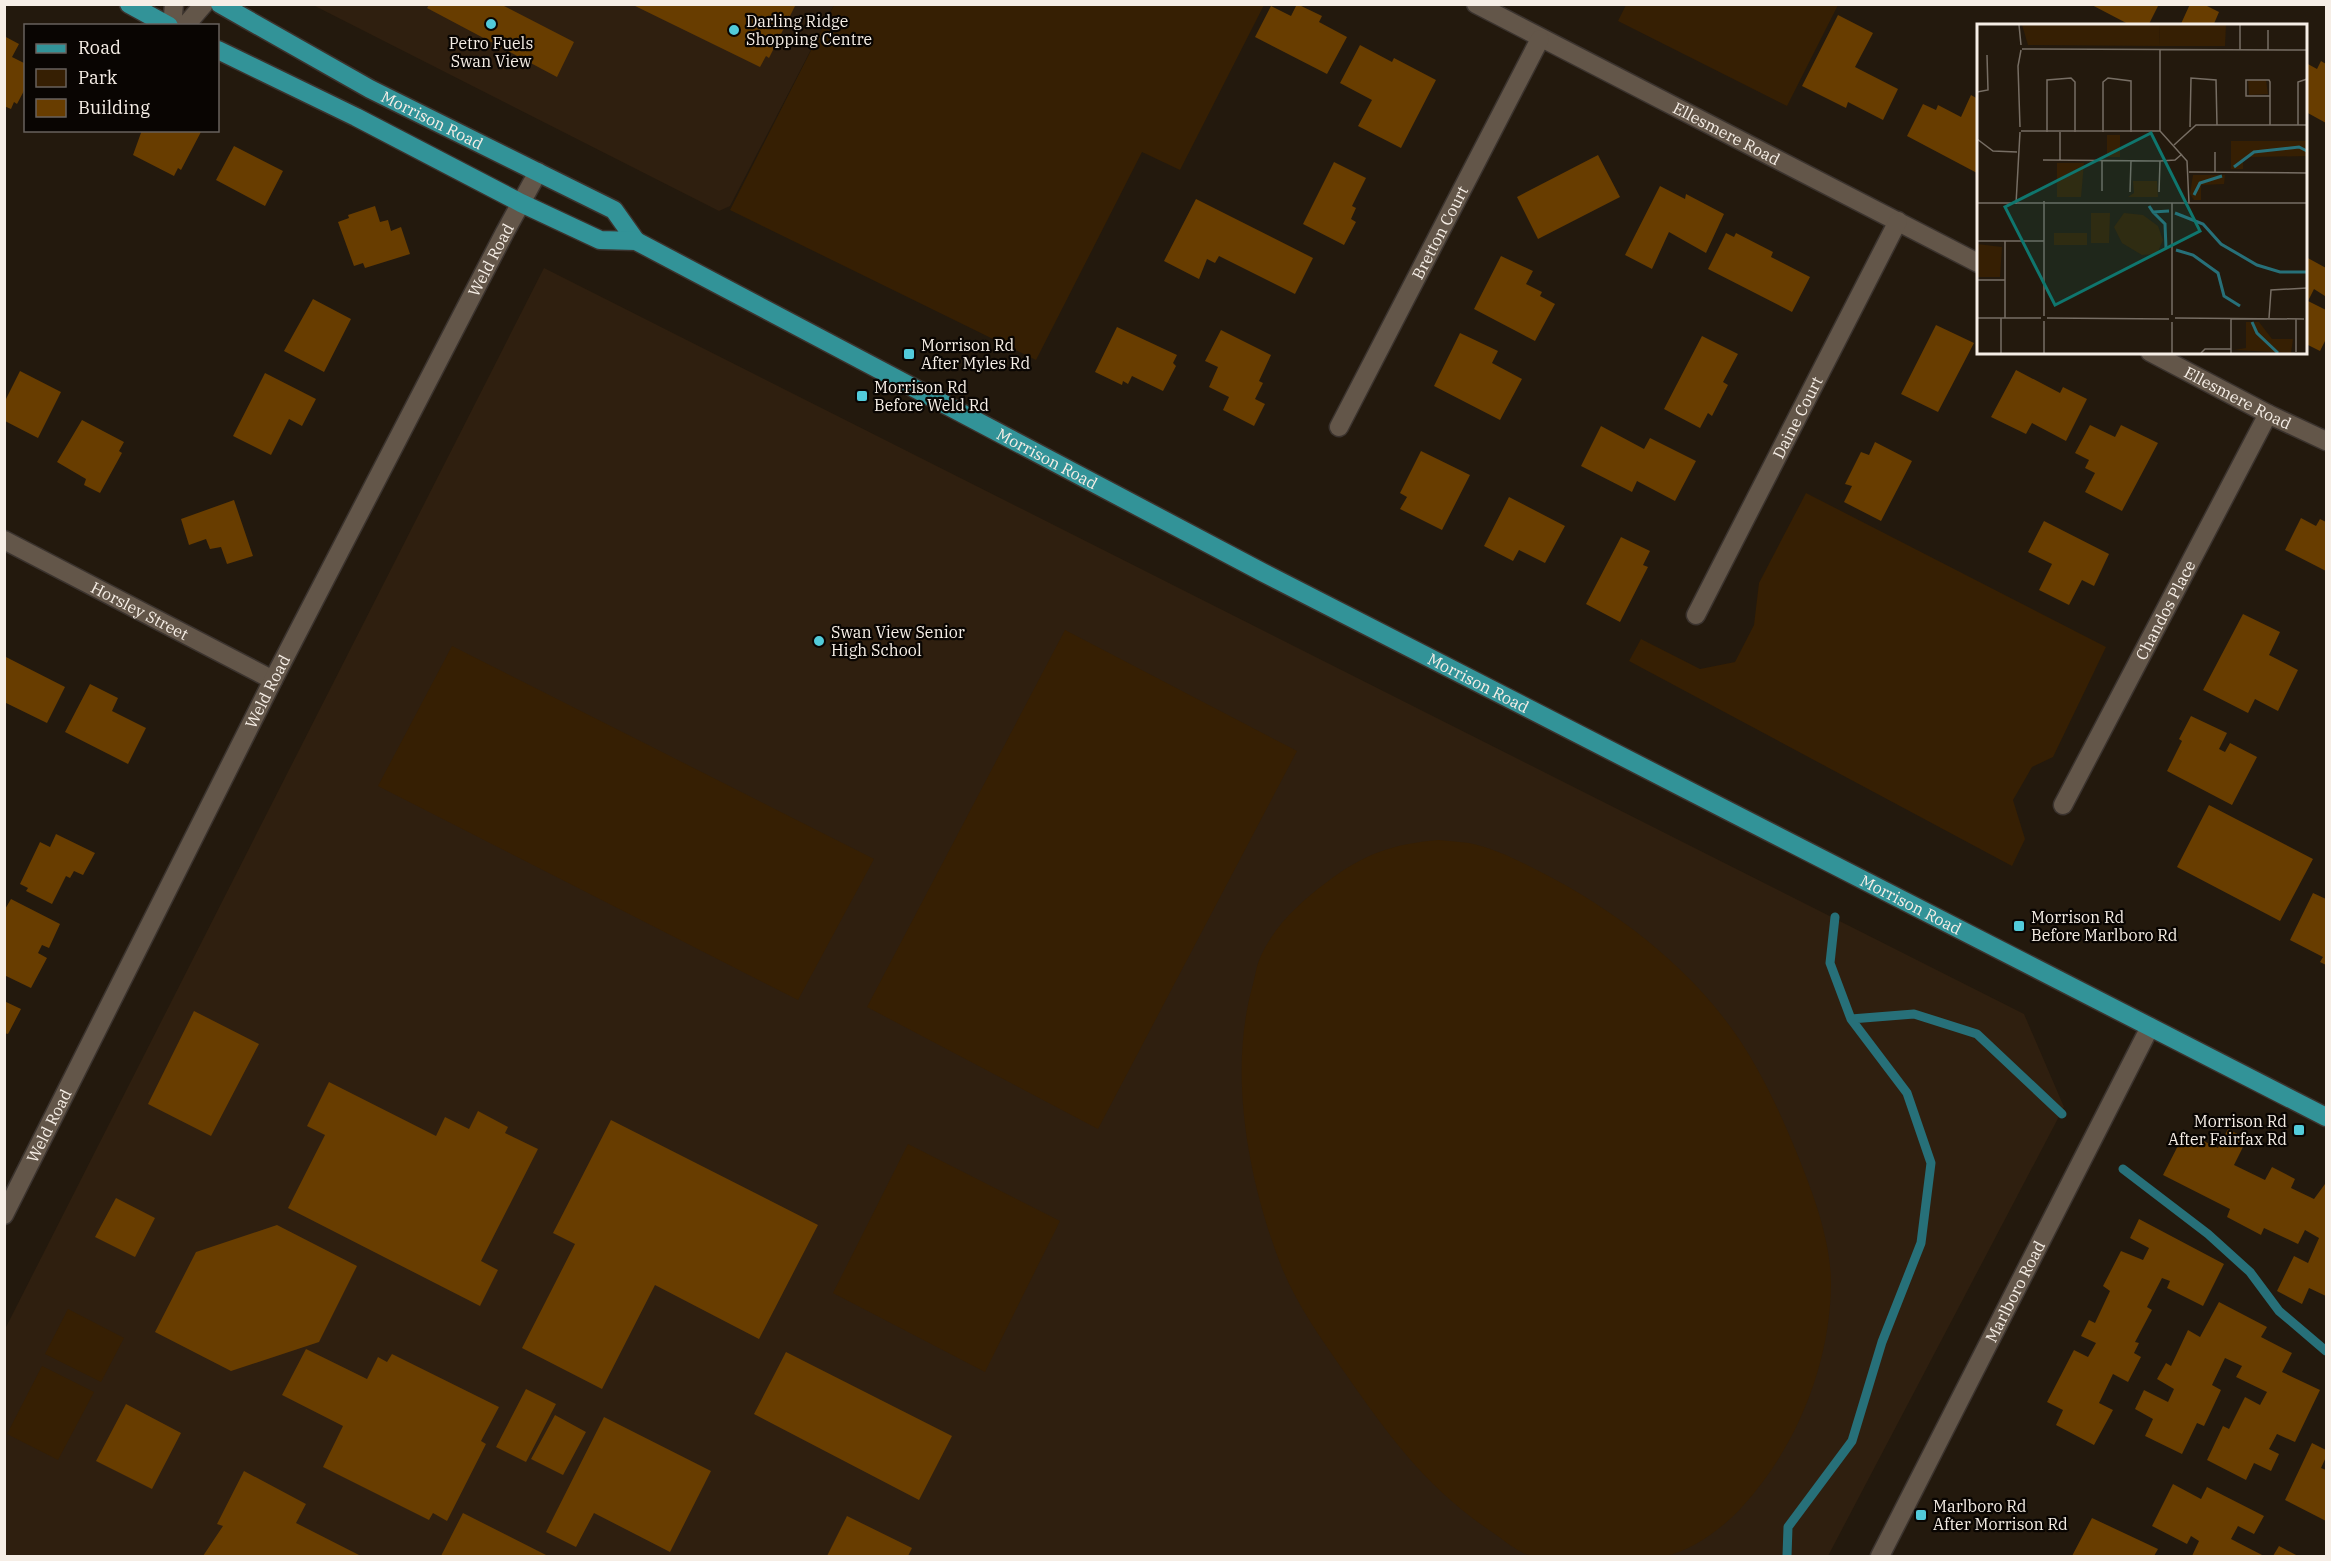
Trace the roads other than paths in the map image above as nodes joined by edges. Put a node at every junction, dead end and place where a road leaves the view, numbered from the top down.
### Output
1 (129, 4) edge
2 (174, 4) edge
3 (204, 4) edge
4 (220, 4) edge
5 (1476, 4) edge
6 (166, 24) edge
7 (170, 24) edge
8 (187, 24) edge
9 (1540, 39) junction
10 (219, 50) edge
11 (538, 172) junction
12 (521, 203) junction
13 (1898, 221) junction
14 (636, 241) junction
15 (1977, 262) edge
16 (2154, 354) edge
17 (2268, 414) junction
18 (1339, 427) dead end
19 (2326, 441) edge
20 (4, 540) edge
21 (1696, 615) dead end
22 (273, 680) junction
23 (2063, 805) dead end
24 (2150, 1027) junction
25 (2326, 1117) edge
26 (4, 1215) edge
27 (1880, 1557) edge

1 - 6 main road
2 - 7 street
3 - 8 street
4 - 11 main road, Morrison Road
5 - 9 street, Ellesmere Road
9 - 13 street, Ellesmere Road
9 - 18 street, Bretton Court
10 - 12 main road, Morrison Road
11 - 12 street, Weld Road
11 - 14 main road, Morrison Road
12 - 14 main road, Morrison Road
12 - 22 street, Weld Road
13 - 15 street, Ellesmere Road
13 - 21 street, Daine Court
14 - 24 main road, Morrison Road
16 - 17 street, Ellesmere Road
17 - 19 street, Ellesmere Road
17 - 23 street, Chandos Place
20 - 22 street, Horsley Street
22 - 26 street, Weld Road
24 - 25 main road, Morrison Road
24 - 27 street, Marlboro Road

